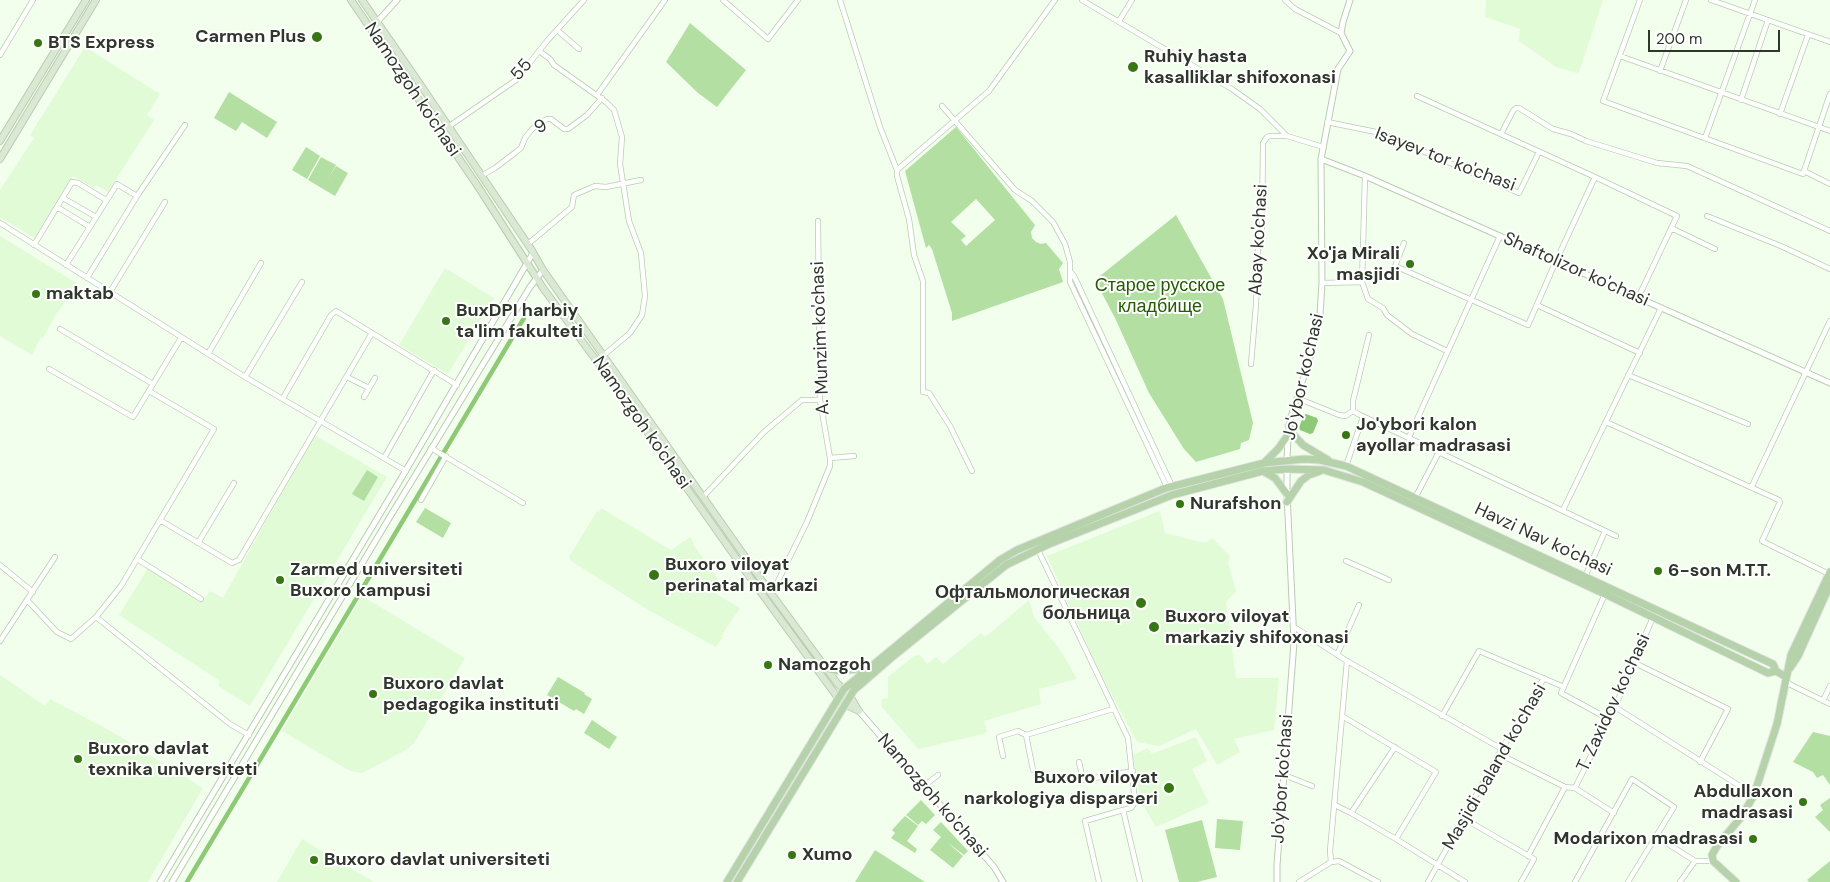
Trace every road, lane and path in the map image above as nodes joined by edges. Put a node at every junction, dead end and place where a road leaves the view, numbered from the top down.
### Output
1 (34, 0) edge
2 (86, 0) edge
3 (96, 0) edge
4 (351, 0) edge
5 (362, 0) edge
6 (397, 0) edge
7 (584, 0) edge
8 (665, 0) edge
9 (723, 0) edge
10 (798, 0) edge
11 (840, 0) edge
12 (1055, 0) edge
13 (1082, 0) edge
14 (1132, 0) edge
15 (1285, 0) edge
16 (1350, 0) edge
17 (1640, 0) edge
18 (1686, 0) edge
19 (1711, 0) edge
20 (1755, 0) edge
21 (1750, 14) junction
22 (1768, 20) junction
23 (1119, 21) junction
24 (376, 22) junction
25 (558, 30) junction
26 (1341, 33) junction
27 (1808, 35) junction
28 (1830, 42) edge
29 (579, 49) dead end
30 (539, 51) junction
31 (0, 55) edge
32 (1620, 56) junction
33 (1660, 70) junction
34 (1721, 93) junction
35 (1830, 94) edge
36 (597, 95) junction
37 (1417, 96) dead end
38 (602, 98) junction
39 (1741, 100) junction
40 (942, 106) dead end
41 (1780, 114) junction
42 (956, 121) junction
43 (1327, 122) junction
44 (185, 125) dead end
45 (448, 126) junction
46 (1818, 127) junction
47 (1830, 131) edge
48 (1501, 134) junction
49 (1287, 136) junction
50 (1705, 138) junction
51 (0, 141) edge
52 (1323, 147) junction
53 (1539, 152) junction
54 (1, 156) edge
55 (1321, 159) junction
56 (897, 170) junction
57 (1804, 171) junction
58 (481, 176) junction
59 (1364, 176) junction
60 (1595, 177) junction
61 (641, 180) dead end
62 (1830, 184) edge
63 (623, 185) junction
64 (137, 196) junction
65 (63, 198) junction
66 (106, 200) junction
67 (165, 202) dead end
68 (57, 207) junction
69 (1707, 216) dead end
70 (96, 217) junction
71 (818, 221) dead end
72 (0, 223) edge
73 (90, 226) junction
74 (1671, 228) junction
75 (1830, 231) edge
76 (1500, 236) junction
77 (1404, 243) dead end
78 (528, 244) junction
79 (34, 245) junction
80 (1714, 249) dead end
81 (533, 253) junction
82 (1556, 260) junction
83 (528, 262) junction
84 (261, 263) dead end
85 (66, 265) junction
86 (1830, 269) edge
87 (544, 270) junction
88 (87, 278) junction
89 (537, 278) junction
90 (302, 282) dead end
91 (1362, 282) junction
92 (1322, 283) junction
93 (110, 292) junction
94 (1638, 298) junction
95 (1472, 300) junction
96 (1537, 305) junction
97 (1661, 308) junction
98 (1830, 321) edge
99 (60, 329) dead end
100 (372, 333) junction
101 (1369, 335) dead end
102 (181, 338) junction
103 (1447, 351) junction
104 (1640, 353) junction
105 (208, 354) junction
106 (604, 355) junction
107 (1251, 364) dead end
108 (49, 370) dead end
109 (434, 370) junction
110 (1806, 372) junction
111 (1628, 375) junction
112 (244, 376) junction
113 (347, 377) junction
114 (375, 378) dead end
115 (1830, 383) edge
116 (153, 384) junction
117 (457, 384) junction
118 (369, 388) junction
119 (149, 390) junction
120 (364, 397) dead end
121 (283, 398) junction
122 (1297, 398) junction
123 (820, 400) junction
124 (1354, 411) junction
125 (1363, 417) junction
126 (320, 420) junction
127 (1606, 422) junction
128 (1748, 424) dead end
129 (1289, 426) junction
130 (1288, 435) junction
131 (1409, 438) junction
132 (431, 448) junction
133 (1440, 452) junction
134 (443, 455) junction
135 (854, 456) dead end
136 (384, 458) junction
137 (830, 458) junction
138 (1287, 460) junction
139 (1333, 462) junction
140 (1346, 466) junction
141 (1264, 467) junction
142 (1287, 468) junction
143 (972, 470) dead end
144 (1324, 470) junction
145 (406, 471) junction
146 (402, 477) junction
147 (234, 483) dead end
148 (411, 483) junction
149 (1752, 486) junction
150 (1169, 487) junction
151 (690, 493) junction
152 (701, 494) junction
153 (1287, 494) junction
154 (1415, 498) junction
155 (421, 500) dead end
156 (523, 502) dead end
157 (1287, 502) junction
158 (1563, 510) junction
159 (160, 520) junction
160 (1606, 531) junction
161 (1616, 536) dead end
162 (198, 543) junction
163 (1038, 550) junction
164 (55, 556) dead end
165 (137, 559) junction
166 (1346, 561) dead end
167 (0, 565) edge
168 (1830, 573) edge
169 (1585, 576) junction
170 (1389, 580) dead end
171 (1830, 586) edge
172 (32, 592) junction
173 (770, 592) junction
174 (1605, 594) junction
175 (201, 599) dead end
176 (27, 600) junction
177 (1359, 605) dead end
178 (96, 617) junction
179 (1653, 617) junction
180 (1294, 627) junction
181 (0, 641) edge
182 (1337, 655) junction
183 (1347, 661) junction
184 (1635, 662) junction
185 (826, 668) junction
186 (868, 668) junction
187 (1776, 671) junction
188 (1787, 676) junction
189 (1544, 678) junction
190 (1830, 686) edge
191 (1564, 687) junction
192 (844, 689) junction
193 (850, 696) junction
194 (838, 698) junction
195 (1823, 701) junction
196 (844, 704) junction
197 (1830, 704) edge
198 (1615, 707) junction
199 (1113, 709) junction
200 (859, 711) junction
201 (1342, 716) junction
202 (1442, 716) junction
203 (1605, 717) dead end
204 (248, 735) junction
205 (1026, 735) junction
206 (1395, 748) junction
207 (1500, 752) junction
208 (1003, 756) dead end
209 (234, 758) junction
210 (1079, 762) dead end
211 (1700, 762) junction
212 (243, 763) junction
213 (1034, 770) dead end
214 (226, 771) junction
215 (1133, 771) junction
216 (938, 775) dead end
217 (1284, 775) junction
218 (235, 776) junction
219 (924, 786) junction
220 (1312, 786) dead end
221 (1565, 787) junction
222 (1574, 788) junction
223 (1754, 795) junction
224 (1335, 805) junction
225 (1123, 810) junction
226 (1351, 813) junction
227 (1614, 813) junction
228 (1463, 818) junction
229 (1656, 837) junction
230 (1396, 839) junction
231 (1528, 856) junction
232 (1695, 861) junction
233 (1713, 861) junction
234 (1331, 862) junction
235 (1437, 865) junction
236 (160, 882) edge
237 (172, 882) edge
238 (727, 882) edge
239 (737, 882) edge
240 (1002, 882) edge
241 (1099, 882) edge
242 (1140, 882) edge
243 (1277, 882) edge
244 (1300, 882) edge
245 (1378, 882) edge
246 (1428, 882) edge
247 (1465, 882) edge
248 (1521, 882) edge
249 (1575, 882) edge
250 (1628, 882) edge
251 (1680, 882) edge
252 (1736, 882) edge

1 - 31 street
2 - 51 main road
3 - 54 main road
4 - 83 main road, Namozgoh ko'chasi
5 - 24 main road, Namozgoh ko'chasi
6 - 24 street
7 - 25 street, 55
8 - 36 street
9 - 10 street
11 - 56 street
12 - 42 street
13 - 23 street
14 - 23 street
15 - 26 street
16 - 26 street
17 - 32 street
18 - 33 street
19 - 21 street
20 - 21 street
21 - 22 street
21 - 34 street
22 - 27 street
22 - 39 street
23 - 49 street
24 - 45 main road, Namozgoh ko'chasi
25 - 29 street
25 - 30 street, 55
26 - 43 street, Jo'ybor ko'chasi
27 - 28 street
27 - 41 street
30 - 36 street
30 - 45 street, 55
32 - 33 street
32 - 50 street
33 - 34 street
34 - 39 street
34 - 50 street
35 - 46 street
36 - 38 street
37 - 48 street
38 - 58 street, 9
38 - 63 street
39 - 41 street
40 - 42 street
41 - 46 street
42 - 56 street
42 - 150 street
43 - 52 street, Jo'ybor ko'chasi
43 - 53 street, Isayev tor ko'chasi
44 - 64 street
45 - 58 main road, Namozgoh ko'chasi
46 - 47 street
46 - 57 street
48 - 53 street
48 - 75 street
49 - 52 street
49 - 107 street, Abay ko'chasi
50 - 57 street
52 - 55 street, Jo'ybor ko'chasi
53 - 60 street
55 - 59 street, Shaftolizor ko'chasi
55 - 92 street, Jo'ybor ko'chasi
56 - 143 street
57 - 62 street
58 - 78 main road, Namozgoh ko'chasi
59 - 76 street, Shaftolizor ko'chasi
59 - 91 street
60 - 74 street
60 - 82 street
61 - 63 street
63 - 78 street
63 - 106 street
64 - 66 street
64 - 88 street
65 - 66 street
65 - 68 street
65 - 70 street
66 - 70 street
67 - 93 street
68 - 73 street
68 - 79 street
69 - 86 street
70 - 73 street
71 - 123 street, A. Munzim ko'chasi
72 - 79 street
73 - 85 street
74 - 80 street
74 - 94 street
76 - 82 street, Shaftolizor ko'chasi
76 - 95 street
77 - 95 street
78 - 81 main road, Namozgoh ko'chasi
79 - 85 street
81 - 83 street
81 - 87 main road, Namozgoh ko'chasi
82 - 94 street, Shaftolizor ko'chasi
82 - 96 street
83 - 89 main road, Namozgoh ko'chasi
83 - 117 street
84 - 105 street
85 - 88 street
87 - 89 street
87 - 106 main road, Namozgoh ko'chasi
88 - 93 street
89 - 132 street
89 - 151 main road, Namozgoh ko'chasi
90 - 112 street
91 - 92 street
91 - 103 street
92 - 122 street, Jo'ybor ko'chasi
93 - 102 street
94 - 97 street, Shaftolizor ko'chasi
95 - 96 street
95 - 103 street
96 - 104 street
97 - 104 street
97 - 110 street, Shaftolizor ko'chasi
98 - 110 street
99 - 116 street
100 - 109 street
100 - 113 street
100 - 121 street
101 - 124 street
102 - 105 street
102 - 116 street
103 - 131 street
104 - 111 street
105 - 112 street
106 - 152 main road, Namozgoh ko'chasi
108 - 119 street
109 - 117 street
109 - 136 street
110 - 115 street, Shaftolizor ko'chasi
110 - 149 street
111 - 127 street
111 - 128 street
112 - 121 street
113 - 118 street
113 - 126 street
114 - 118 street
116 - 119 street
117 - 145 street
118 - 120 street
119 - 159 street
121 - 126 street
122 - 124 street
122 - 129 street, Jo'ybor ko'chasi
123 - 137 street, A. Munzim ko'chasi
123 - 152 street
124 - 125 street
125 - 131 street
125 - 140 street
126 - 136 street
126 - 162 street
127 - 149 street
127 - 158 street
129 - 130 street, Jo'ybor ko'chasi
129 - 139 main road
130 - 138 street, Jo'ybor ko'chasi
130 - 141 main road
131 - 133 street
132 - 134 street
132 - 148 street
133 - 154 street
133 - 158 street
134 - 155 street
134 - 156 street
135 - 137 street
136 - 145 street
137 - 173 street, A. Munzim ko'chasi
138 - 139 main road, Havzi Nav ko'chasi
138 - 141 main road, Havzi Nav ko'chasi
138 - 142 main road, Jo'ybor ko'chasi
139 - 140 main road, Havzi Nav ko'chasi
140 - 154 main road, Havzi Nav ko'chasi
141 - 142 main road, Havzi Nav ko'chasi
141 - 150 main road
141 - 153 main road
141 - 163 main road
142 - 144 main road, Havzi Nav ko'chasi
142 - 153 street, Jo'ybor ko'chasi
144 - 157 main road
144 - 174 main road, Havzi Nav ko'chasi
145 - 146 street
146 - 148 street
146 - 204 street
147 - 162 street
148 - 212 street
149 - 168 street
150 - 186 main road
151 - 152 main road
151 - 194 main road, Namozgoh ko'chasi
152 - 173 main road, Namozgoh ko'chasi
153 - 157 street, Jo'ybor ko'chasi
154 - 169 main road, Havzi Nav ko'chasi
157 - 180 street, Jo'ybor ko'chasi
158 - 160 street
159 - 162 street
159 - 165 street
160 - 161 street
160 - 169 street
163 - 193 main road
163 - 199 street
164 - 172 street
165 - 175 street
165 - 178 street
166 - 170 street
167 - 172 street
168 - 188 main road
169 - 187 main road, Havzi Nav ko'chasi
171 - 188 main road
172 - 176 street
173 - 185 main road, Namozgoh ko'chasi
174 - 179 main road, Havzi Nav ko'chasi
174 - 191 street, Masjidi baland ko'chasi
176 - 178 street
176 - 181 street
177 - 182 street
178 - 204 street
179 - 184 street, T. Zaxidov ko'chasi
179 - 187 main road, Havzi Nav ko'chasi
180 - 182 street
180 - 217 street, Jo'ybor ko'chasi
182 - 183 street
183 - 201 street
183 - 202 street
184 - 198 street, T. Zaxidov ko'chasi
184 - 211 street
185 - 186 main road
185 - 192 main road, Namozgoh ko'chasi
186 - 192 main road
187 - 188 main road, Havzi Nav ko'chasi
188 - 195 street
188 - 223 main road
189 - 191 street, Masjidi baland ko'chasi
189 - 202 street
189 - 207 street, Masjidi baland ko'chasi
190 - 195 street
191 - 203 street
192 - 193 main road, Namozgoh ko'chasi
192 - 194 main road
193 - 196 main road
193 - 200 main road, Namozgoh ko'chasi
194 - 196 main road, Namozgoh ko'chasi
194 - 238 main road
195 - 197 street
196 - 200 main road, Namozgoh ko'chasi
196 - 239 main road
198 - 211 street
198 - 222 street, T. Zaxidov ko'chasi
199 - 205 street
199 - 215 street
200 - 219 street, Namozgoh ko'chasi
201 - 206 street
201 - 224 street
202 - 207 street
204 - 209 street
205 - 208 street
205 - 213 street
206 - 226 street
206 - 230 street
207 - 221 street
207 - 228 street, Masjidi baland ko'chasi
209 - 212 street
209 - 214 street
210 - 215 street
211 - 223 street
212 - 218 street
214 - 218 street
214 - 236 street
215 - 225 street
216 - 219 street
217 - 220 street
217 - 243 street, Jo'ybor ko'chasi
218 - 237 street
219 - 240 street, Namozgoh ko'chasi
221 - 222 street
221 - 231 street
222 - 227 street
223 - 233 main road
224 - 226 street
224 - 234 street
225 - 241 street
225 - 242 street
226 - 230 street
227 - 229 street
227 - 249 street
228 - 231 street
228 - 235 street, Masjidi baland ko'chasi
229 - 232 street
229 - 250 street
230 - 235 street
231 - 248 street
232 - 233 street
232 - 251 street
233 - 252 main road
234 - 244 street
234 - 245 street
235 - 246 street, Masjidi baland ko'chasi
235 - 247 street

